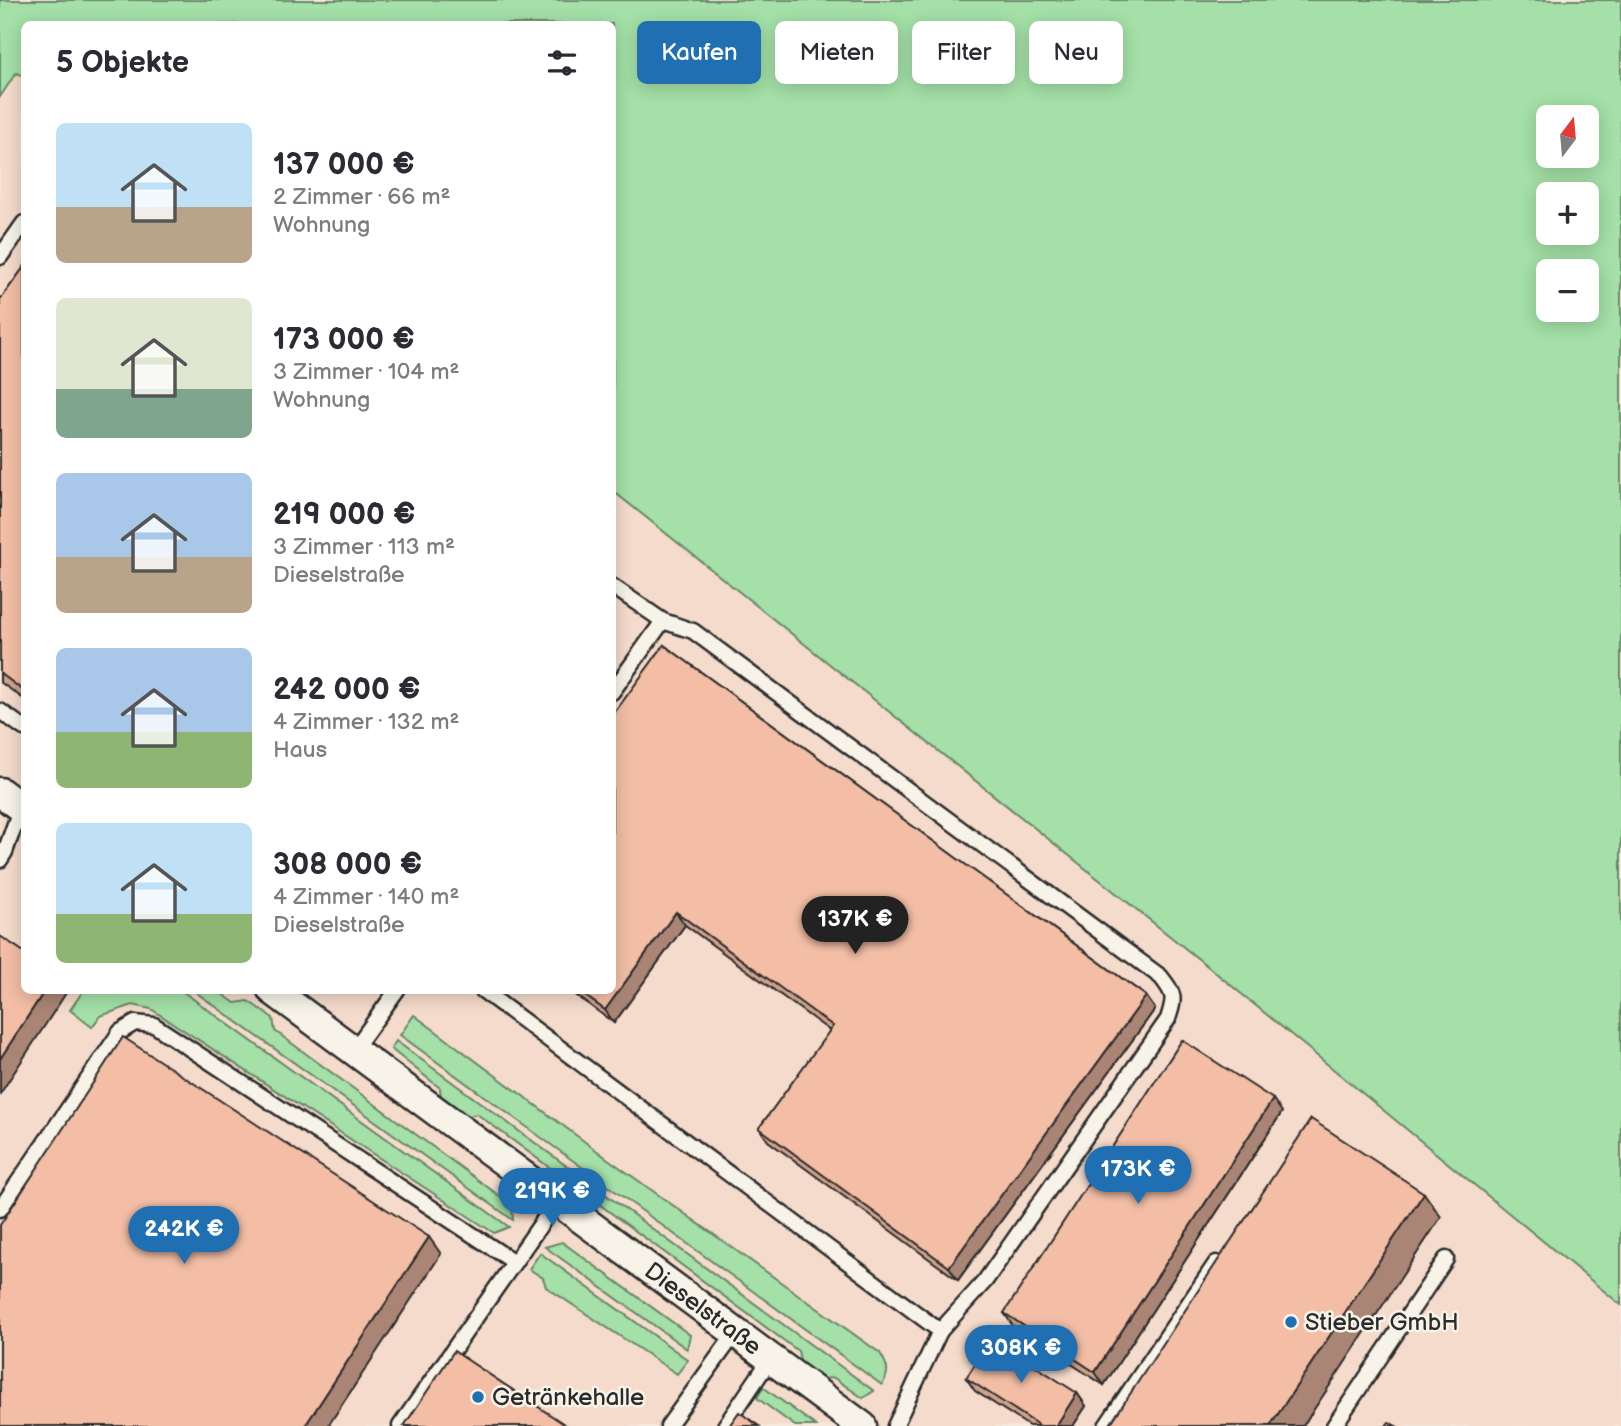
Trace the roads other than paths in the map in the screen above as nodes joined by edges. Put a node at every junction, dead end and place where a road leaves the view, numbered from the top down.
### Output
1 (21, 227) edge
2 (0, 257) edge
3 (616, 589) edge
4 (663, 621) junction
5 (616, 686) edge
6 (0, 710) edge
7 (21, 726) edge
8 (15, 803) edge
9 (0, 860) edge
10 (277, 994) edge
11 (394, 994) edge
12 (487, 994) edge
13 (353, 1051) junction
14 (557, 1201) junction
15 (0, 1209) edge
16 (1227, 1248) edge
17 (1446, 1259) dead end
18 (514, 1262) junction
19 (940, 1331) junction
20 (736, 1332) junction
21 (771, 1358) junction
22 (400, 1426) edge
23 (668, 1426) edge
24 (725, 1426) edge
25 (862, 1426) edge
26 (895, 1426) edge
27 (1106, 1426) edge
28 (1334, 1426) edge

1 - 2 lane
3 - 4 lane
4 - 5 lane
4 - 19 lane
6 - 7 lane
8 - 9 lane
10 - 13 street, Dieselstraße
11 - 13 lane
12 - 19 lane
13 - 14 street, Dieselstraße
14 - 18 lane
14 - 20 street, Dieselstraße
15 - 18 lane
16 - 27 lane
17 - 28 lane
18 - 22 lane
19 - 26 lane
20 - 21 street, Dieselstraße
20 - 23 lane
21 - 24 lane
21 - 25 street, Dieselstraße

